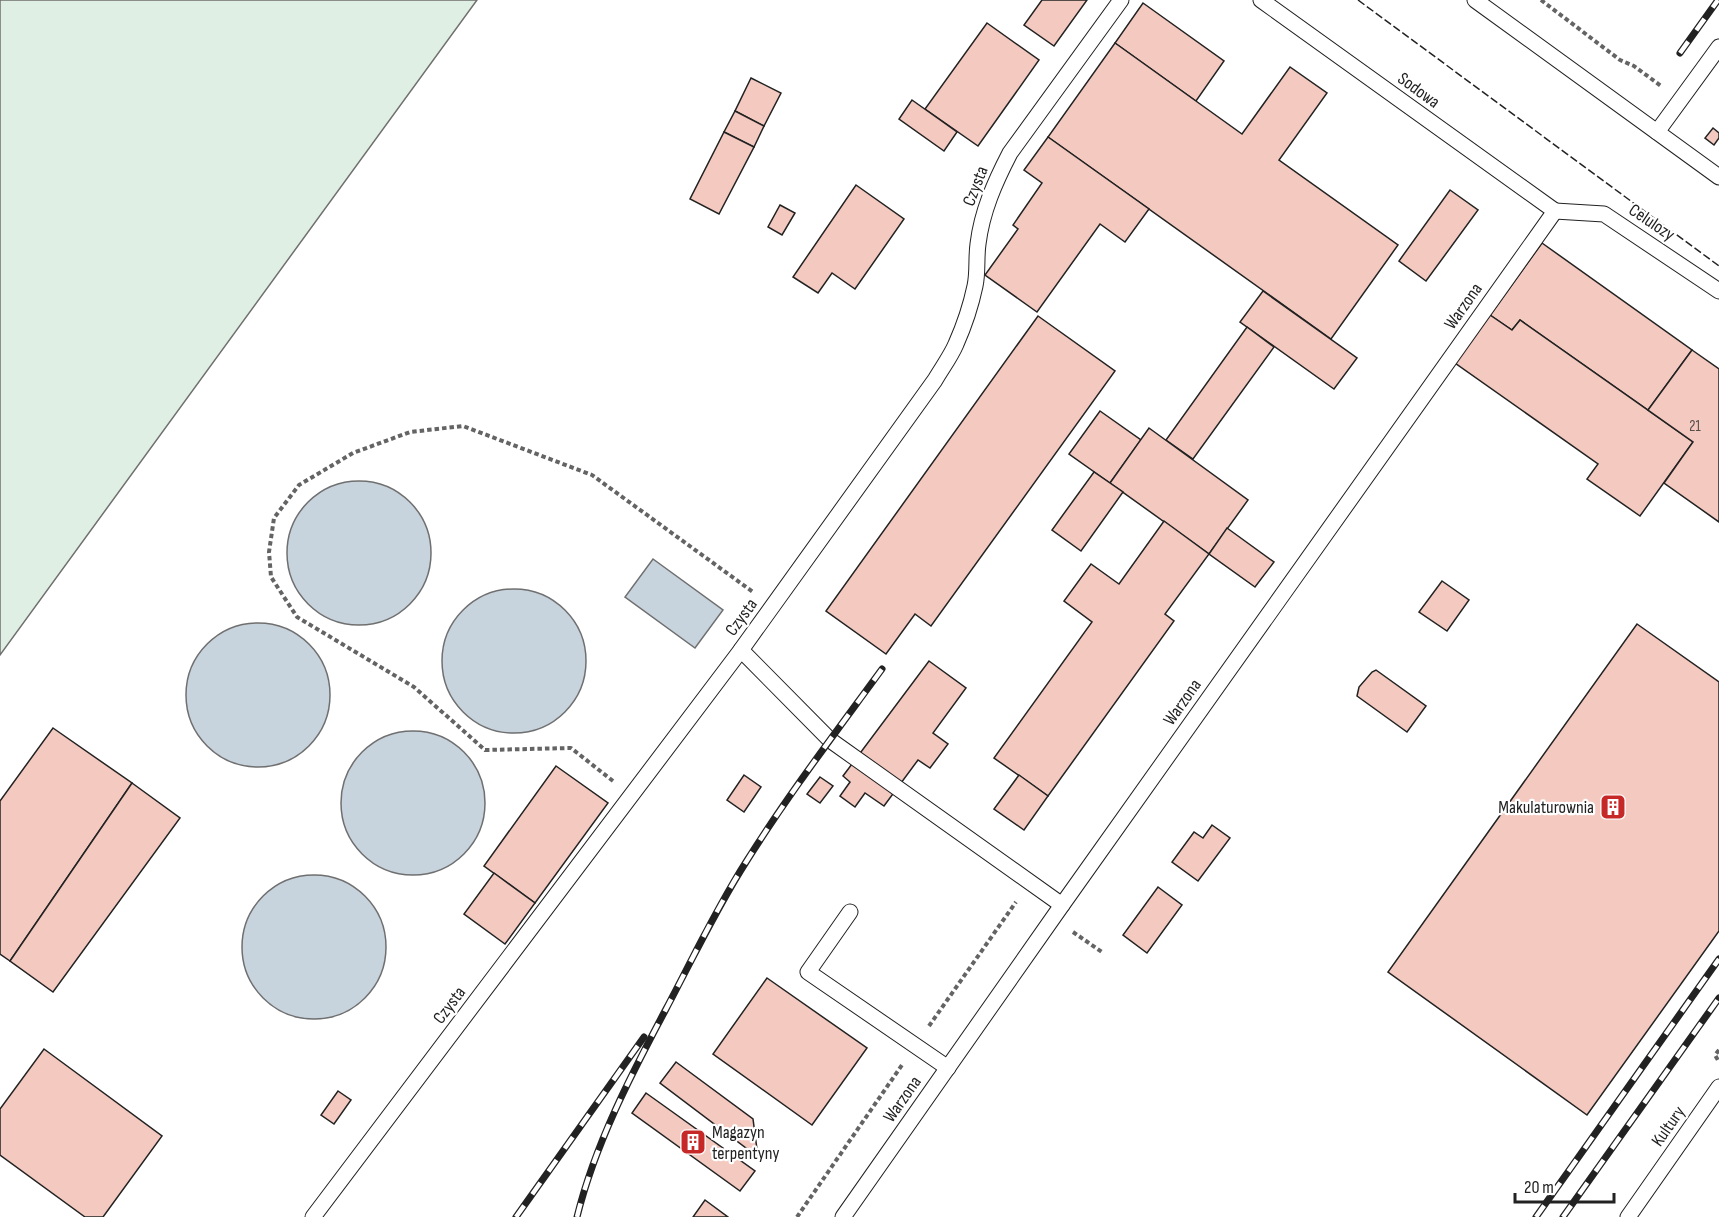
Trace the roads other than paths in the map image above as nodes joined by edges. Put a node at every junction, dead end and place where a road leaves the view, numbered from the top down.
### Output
1 (1121, 0) edge
2 (1262, 0) edge
3 (1474, 0) edge
4 (1719, 47) edge
5 (1657, 132) junction
6 (1719, 177) edge
7 (1555, 211) junction
8 (1719, 291) edge
9 (741, 650) junction
10 (1062, 905) junction
11 (850, 912) dead end
12 (948, 1068) junction
13 (1719, 1087) edge
14 (313, 1217) edge
15 (843, 1217) edge
16 (1628, 1217) edge

1 - 9 lane, Czysta
2 - 7 lane, Sodowa
3 - 5 lane
4 - 5 lane
5 - 6 lane
7 - 8 lane, Celulozy
7 - 10 lane, Warzona
9 - 10 lane
9 - 14 lane, Czysta
10 - 12 lane, Warzona
11 - 12 lane
12 - 15 lane, Warzona
13 - 16 lane, Kultury

